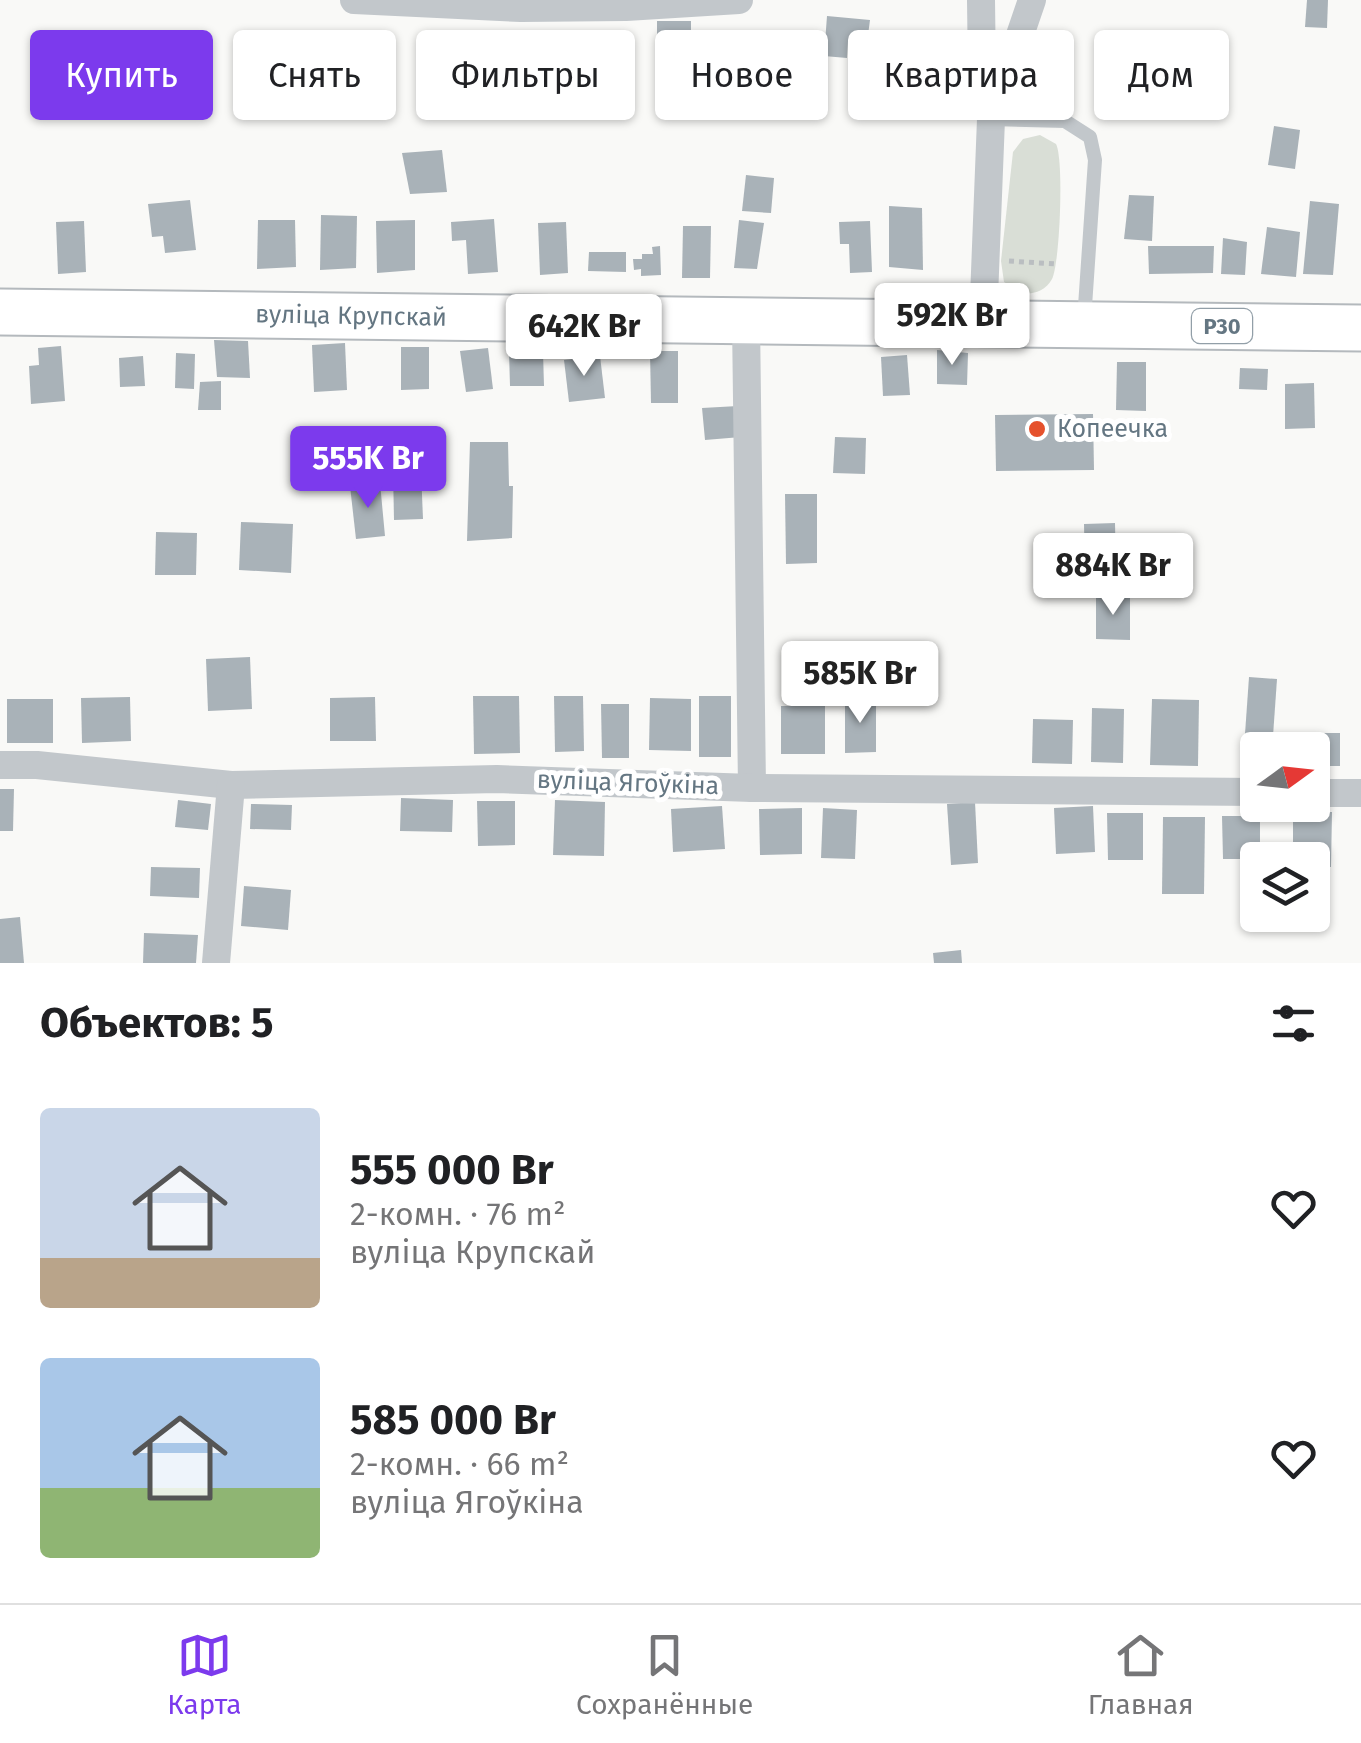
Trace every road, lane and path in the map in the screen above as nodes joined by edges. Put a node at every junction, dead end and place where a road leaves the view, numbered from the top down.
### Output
1 (354, 0) edge
2 (739, 0) edge
3 (981, 0) edge
4 (1032, 0) edge
5 (981, 30) edge
6 (1022, 30) edge
7 (991, 120) edge
8 (1040, 120) edge
9 (1001, 261) dead end
10 (1056, 264) dead end
11 (0, 312) edge
12 (746, 320) junction
13 (983, 323) junction
14 (1084, 326) junction
15 (1361, 328) edge
16 (0, 764) edge
17 (231, 784) junction
18 (752, 788) junction
19 (1240, 792) edge
20 (1330, 793) edge
21 (1361, 793) edge
22 (216, 963) edge

1 - 2 street
3 - 5 street
4 - 6 street
7 - 13 street
8 - 14 lane
9 - 10 path
11 - 12 main road, вуліца Крупскай / Р30
12 - 13 main road, вуліца Крупскай / Р30
12 - 18 street
13 - 14 main road, вуліца Крупскай / Р30
14 - 15 main road, вуліца Крупскай / Р30
16 - 17 street, вуліца Ягоўкіна
17 - 18 street, вуліца Ягоўкіна
17 - 22 street
18 - 19 street, вуліца Ягоўкіна
20 - 21 street

